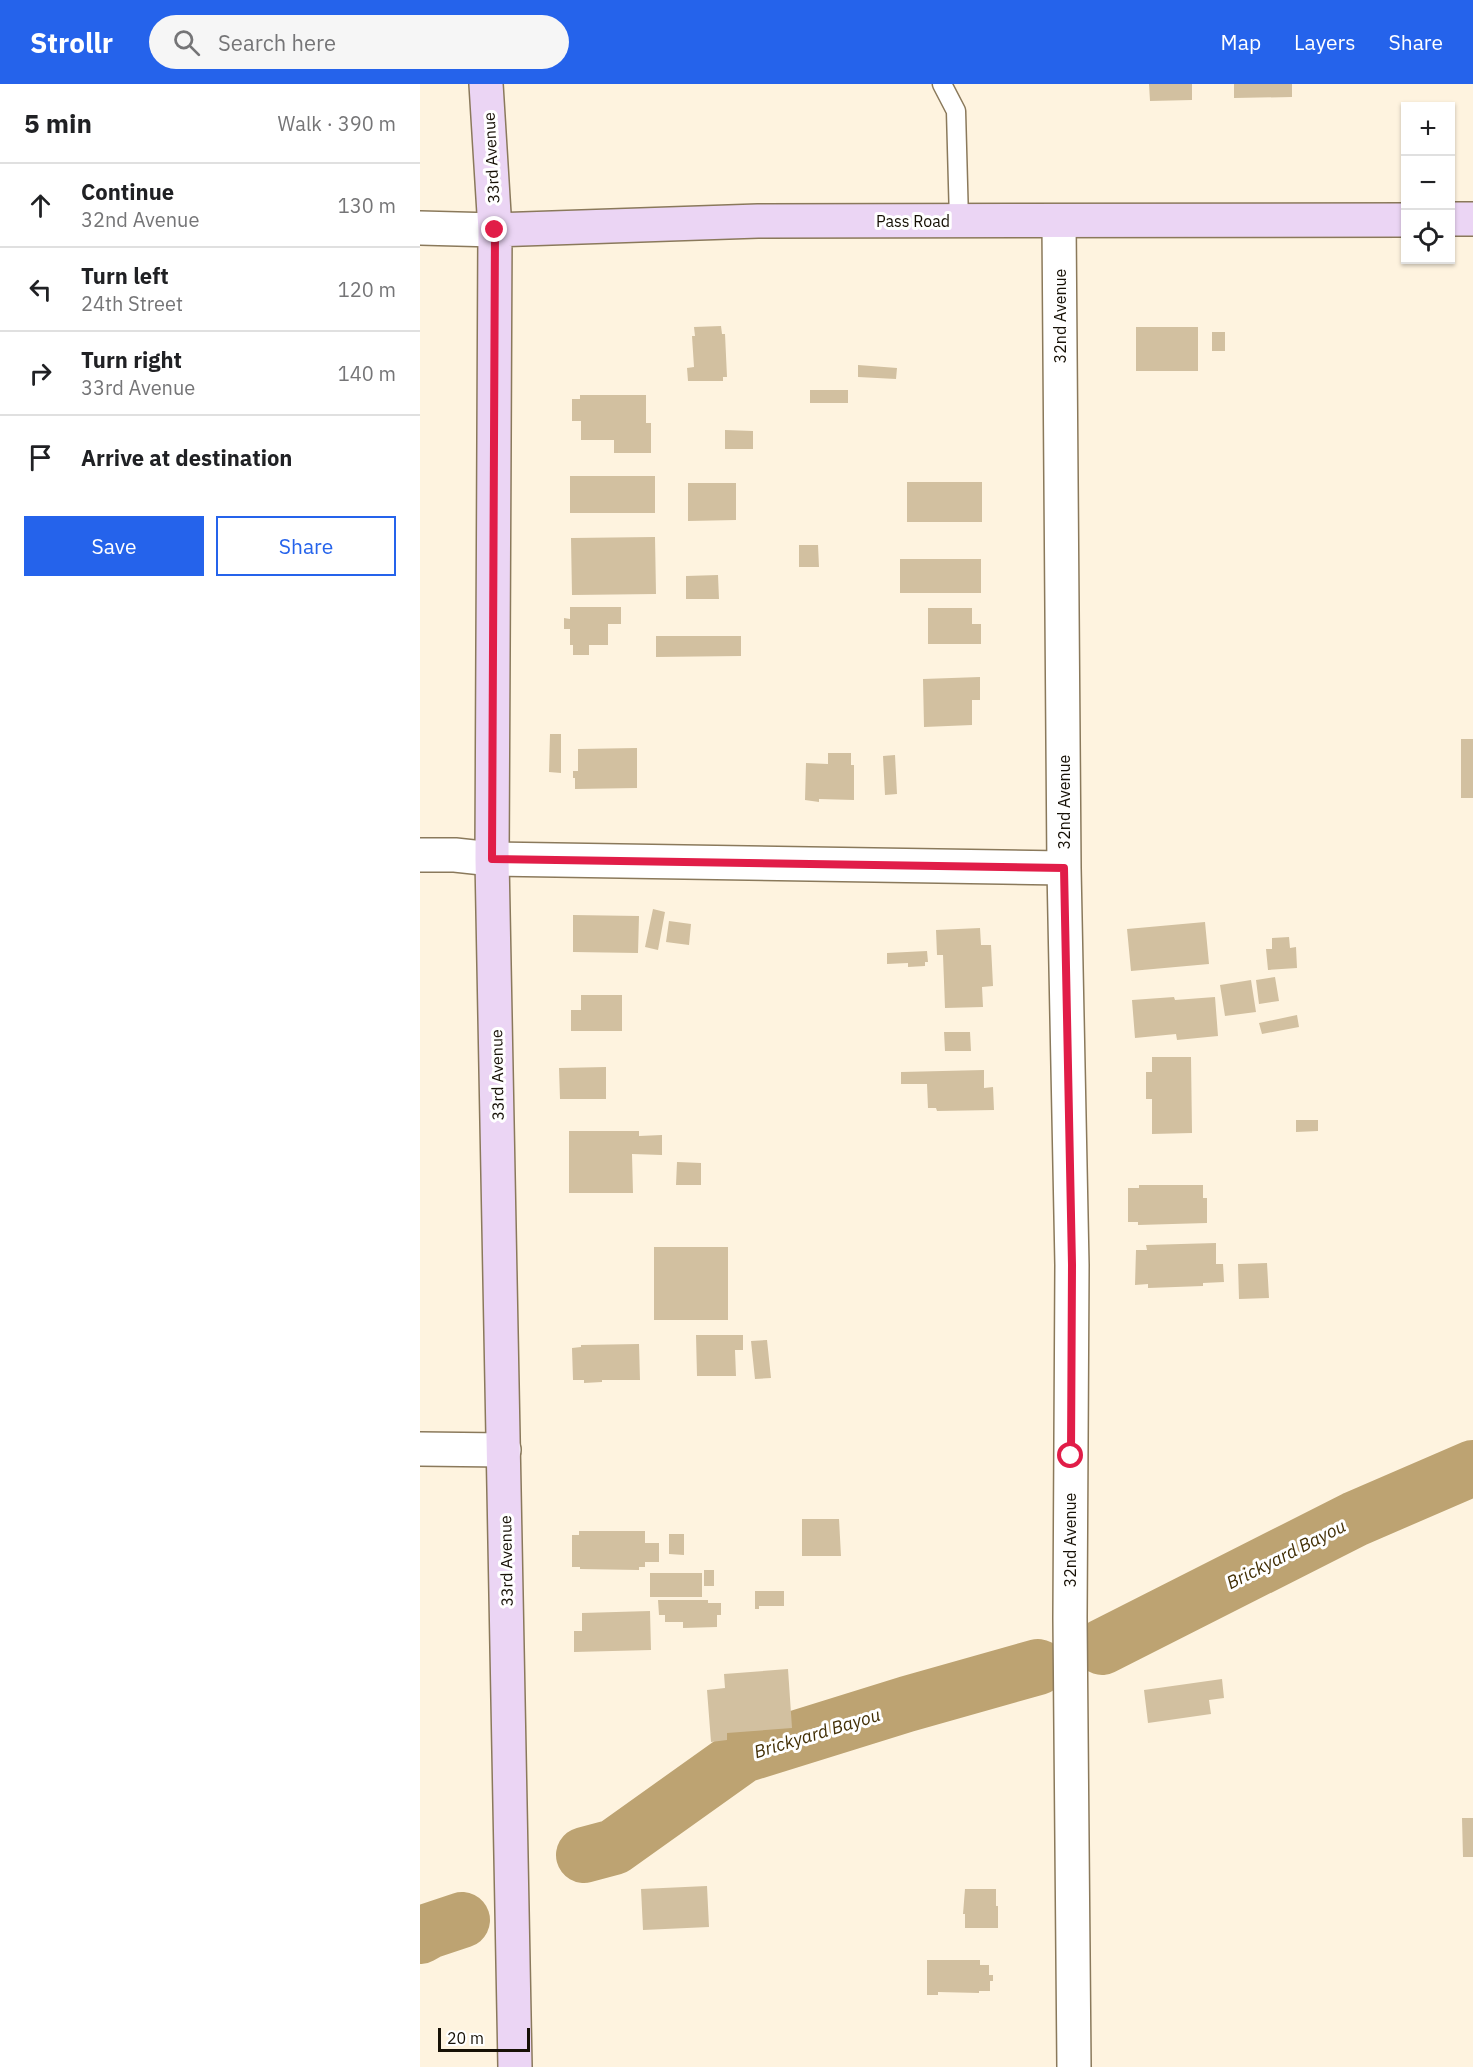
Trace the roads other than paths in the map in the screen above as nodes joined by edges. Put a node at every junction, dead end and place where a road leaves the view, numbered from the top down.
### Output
1 (486, 84) edge
2 (942, 84) edge
3 (1455, 219) edge
4 (1473, 219) edge
5 (1401, 220) edge
6 (959, 221) junction
7 (1059, 221) junction
8 (420, 228) edge
9 (495, 230) junction
10 (420, 855) edge
11 (492, 859) junction
12 (1064, 868) junction
13 (420, 1449) edge
14 (504, 1450) junction
15 (515, 2067) edge
16 (1074, 2067) edge

1 - 9 street, 33rd Avenue
2 - 6 lane
3 - 4 street
5 - 7 street, Pass Road
6 - 7 street, Pass Road
6 - 9 street, Pass Road
7 - 12 street, 32nd Avenue
8 - 9 street, Pass Road
9 - 11 street, 33rd Avenue
10 - 11 street
11 - 12 street
11 - 14 street, 33rd Avenue
12 - 16 street, 32nd Avenue
13 - 14 street
14 - 15 street, 33rd Avenue

